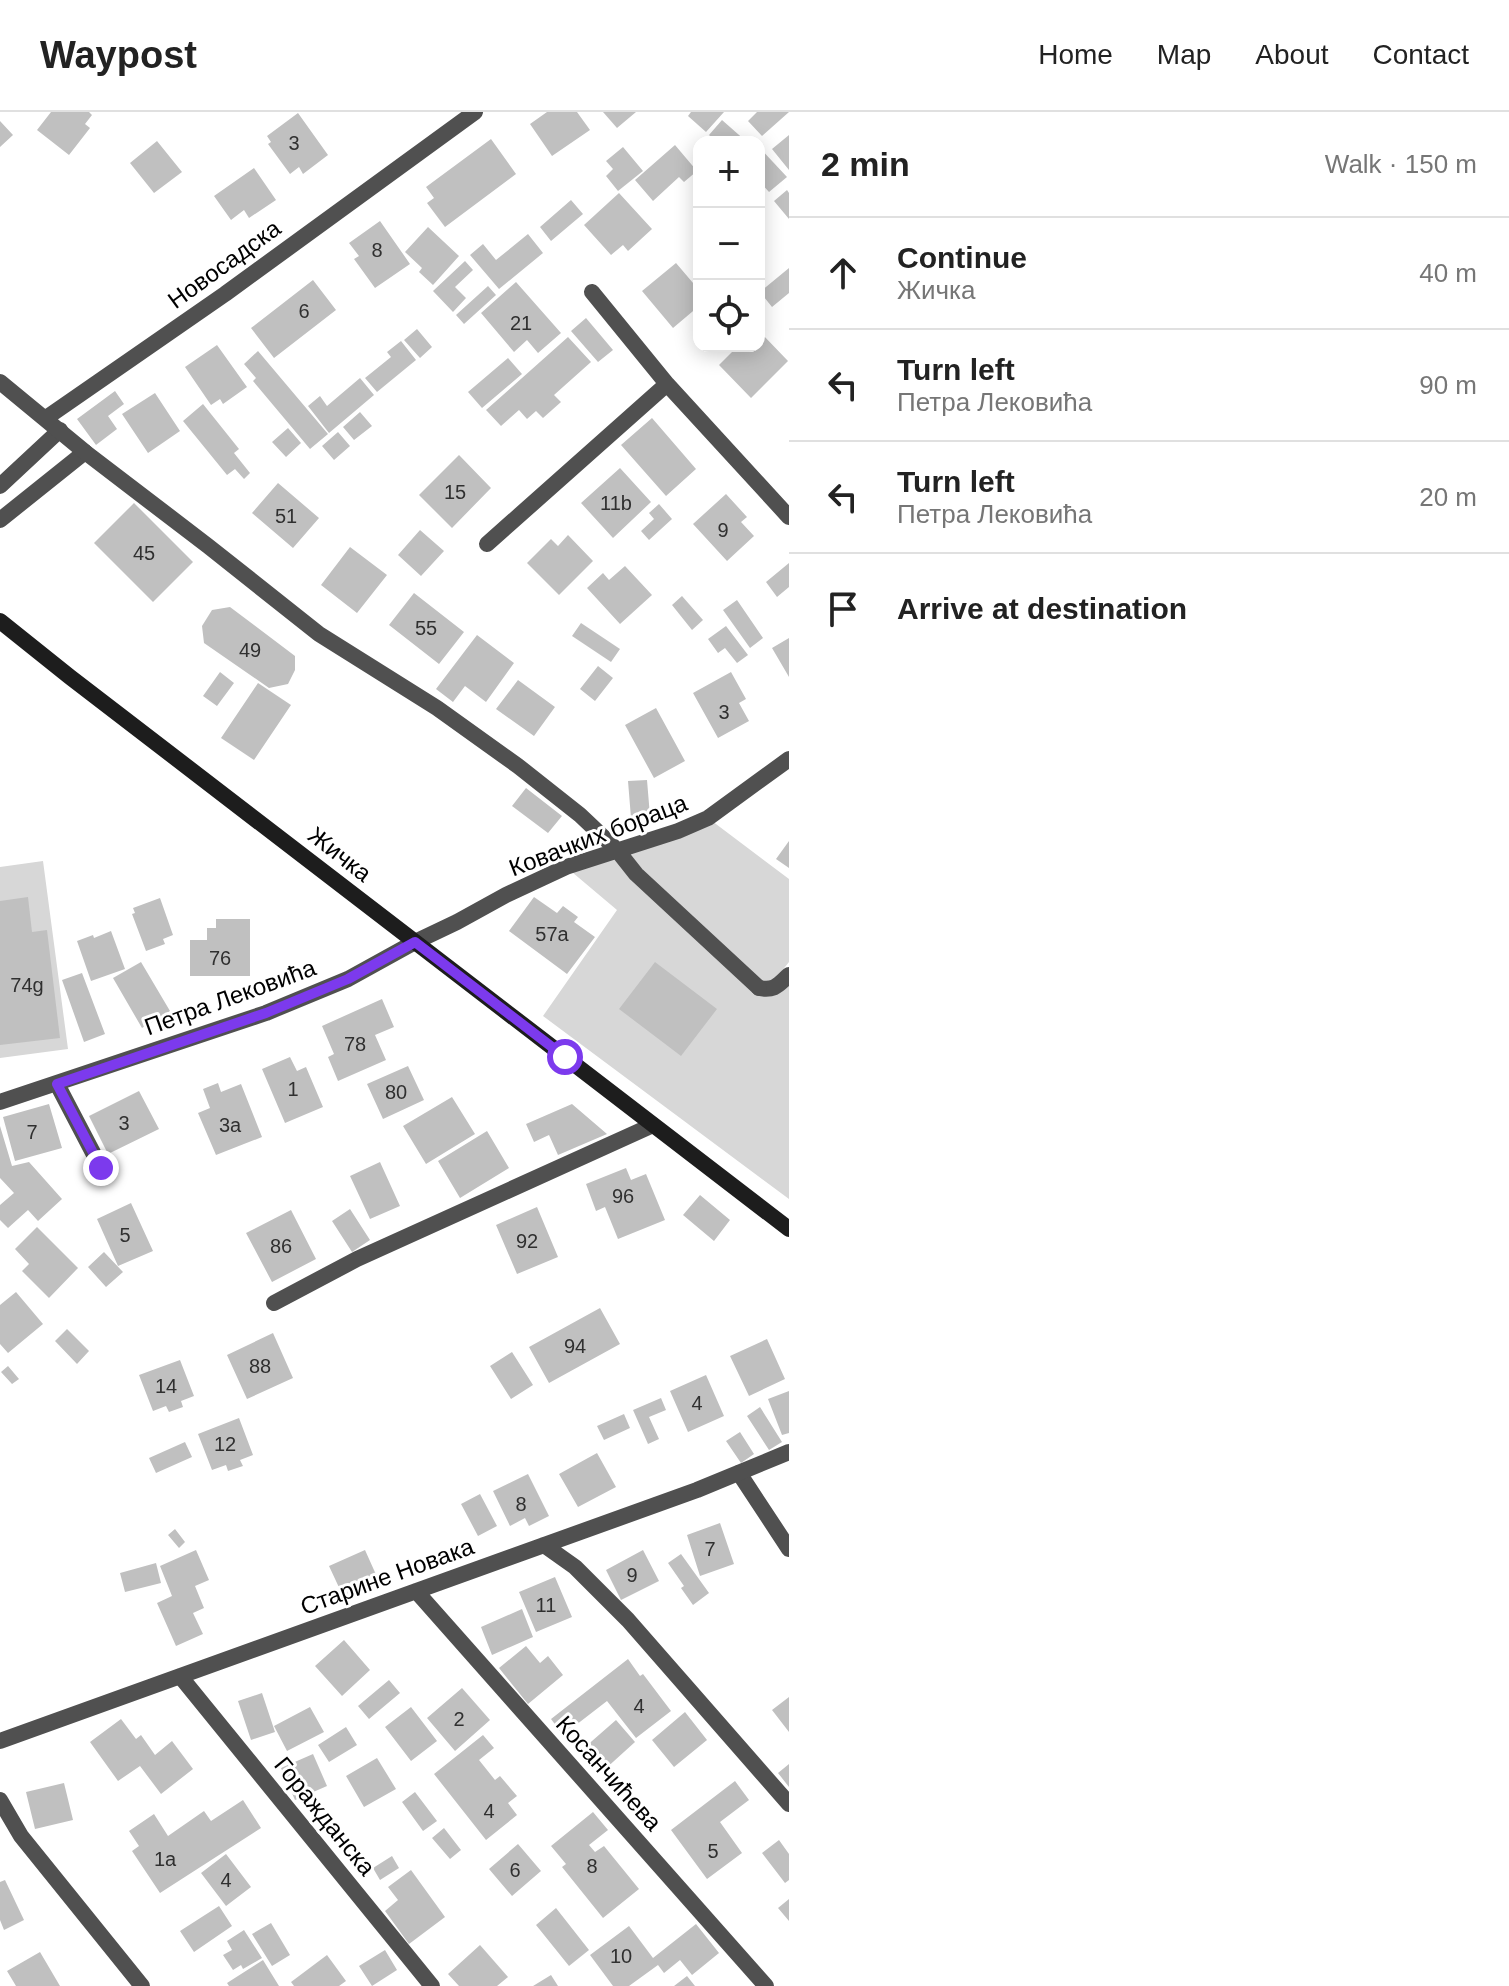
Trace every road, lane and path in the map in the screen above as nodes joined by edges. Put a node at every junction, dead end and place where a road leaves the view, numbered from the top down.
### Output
1 (475, 112) edge
2 (592, 292) dead end
3 (0, 382) edge
4 (667, 384) junction
5 (46, 418) junction
6 (60, 430) junction
7 (85, 452) junction
8 (0, 486) edge
9 (789, 517) edge
10 (0, 520) edge
11 (487, 544) dead end
12 (0, 621) edge
13 (789, 759) edge
14 (617, 850) junction
15 (415, 942) junction
16 (789, 975) edge
17 (57, 1084) junction
18 (0, 1102) edge
19 (653, 1125) junction
20 (101, 1168) dead end
21 (789, 1229) edge
22 (274, 1303) dead end
23 (789, 1452) edge
24 (739, 1473) junction
25 (544, 1545) junction
26 (789, 1549) edge
27 (416, 1591) junction
28 (180, 1676) junction
29 (0, 1741) edge
30 (0, 1800) edge
31 (789, 1804) edge
32 (142, 1986) edge
33 (432, 1986) edge
34 (766, 1986) edge

1 - 5 street, Новосадска
2 - 4 street
3 - 5 street
4 - 9 street
4 - 11 street
5 - 6 street
6 - 7 street
6 - 8 street
7 - 10 street
7 - 14 street
12 - 15 main road, Жичка
13 - 14 street, Ковачких бораца
14 - 15 street, Ковачких бораца
14 - 16 street
15 - 17 street, Петра Лековића
15 - 19 main road, Жичка
17 - 18 street, Петра Лековића
17 - 20 street
19 - 21 main road, Жичка
19 - 22 street
23 - 24 street, Старине Новака
24 - 25 street, Старине Новака
24 - 26 street
25 - 27 street, Старине Новака
25 - 31 street
27 - 28 street, Старине Новака
27 - 34 street, Косанчићева
28 - 29 street, Старине Новака
28 - 33 street, Горажданска
30 - 32 street

